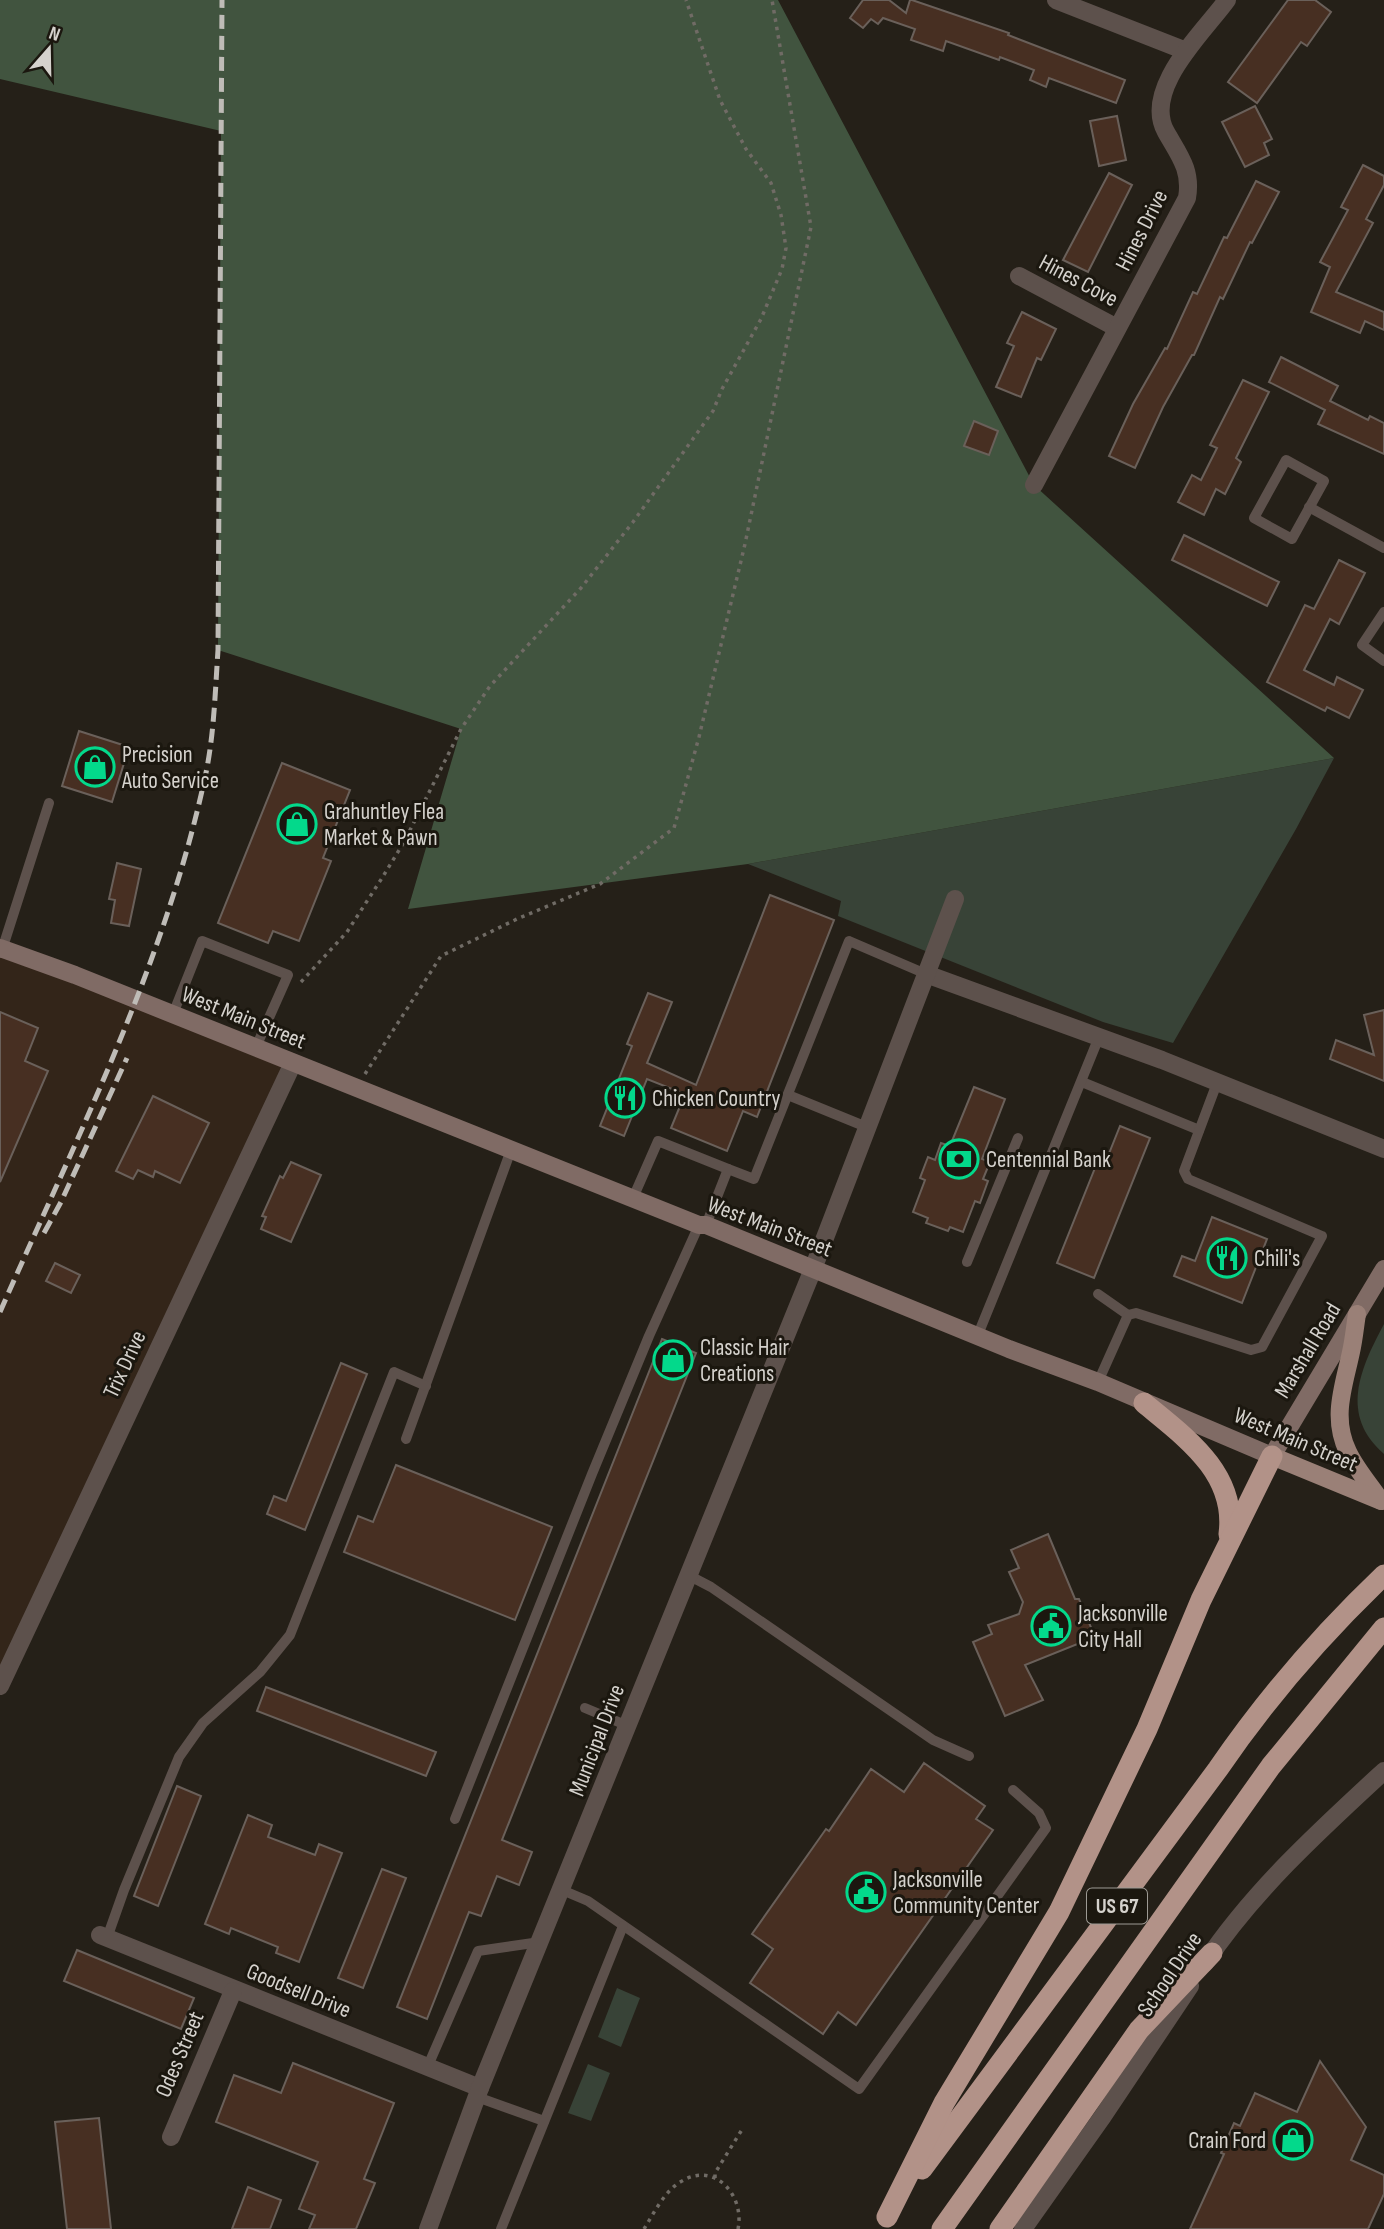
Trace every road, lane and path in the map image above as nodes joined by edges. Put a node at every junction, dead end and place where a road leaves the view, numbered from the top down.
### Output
1 (686, 0) edge
2 (772, 0) edge
3 (1056, 0) edge
4 (1227, 0) edge
5 (1186, 51) junction
6 (1019, 276) dead end
7 (1117, 328) junction
8 (1034, 485) dead end
9 (1309, 507) junction
10 (1384, 548) edge
11 (1384, 612) edge
12 (1384, 661) edge
13 (48, 803) dead end
14 (955, 899) dead end
15 (1, 951) edge
16 (926, 974) junction
17 (299, 985) dead end
18 (173, 1014) junction
19 (1099, 1037) junction
20 (256, 1047) junction
21 (293, 1063) junction
22 (1082, 1082) junction
23 (1217, 1083) junction
24 (356, 1088) junction
25 (788, 1095) junction
26 (869, 1128) junction
27 (1199, 1130) junction
28 (1018, 1138) dead end
29 (1384, 1149) edge
30 (511, 1150) junction
31 (728, 1169) junction
32 (633, 1198) junction
33 (702, 1225) junction
34 (967, 1262) dead end
35 (813, 1269) junction
36 (1384, 1269) edge
37 (1098, 1294) dead end
38 (1357, 1314) junction
39 (1128, 1315) junction
40 (977, 1337) junction
41 (1098, 1382) junction
42 (426, 1386) junction
43 (1144, 1403) junction
44 (406, 1439) dead end
45 (1272, 1456) junction
46 (1382, 1502) edge
47 (1228, 1542) junction
48 (688, 1575) junction
49 (1384, 1575) edge
50 (1384, 1628) edge
51 (0, 1686) edge
52 (585, 1708) dead end
53 (628, 1726) junction
54 (970, 1756) dead end
55 (1384, 1772) edge
56 (1013, 1790) dead end
57 (455, 1819) dead end
58 (562, 1889) junction
59 (623, 1926) junction
60 (103, 1937) joint
61 (541, 1942) junction
62 (1212, 1953) junction
63 (233, 1991) junction
64 (427, 2068) junction
65 (479, 2092) junction
66 (544, 2121) junction
67 (743, 2129) dead end
68 (171, 2137) dead end
69 (715, 2178) junction
70 (883, 2223) edge
71 (428, 2229) edge
72 (501, 2229) edge
73 (644, 2229) edge
74 (738, 2229) edge
75 (942, 2229) edge
76 (1000, 2229) edge
77 (1023, 2229) edge

1 - 17 path
2 - 24 path
3 - 5 street
4 - 5 street, Hines Drive
5 - 7 street, Hines Drive
6 - 7 street, Hines Cove
7 - 8 street, Hines Drive
9 - 9 lane
9 - 10 lane
11 - 12 lane
13 - 15 lane
14 - 16 street, Municipal Drive
15 - 18 main road, West Main Street
16 - 19 street
16 - 25 lane
16 - 26 street, Municipal Drive
18 - 20 main road, West Main Street
18 - 20 lane
19 - 22 lane
19 - 23 street
20 - 21 main road, West Main Street
21 - 24 main road, West Main Street
21 - 51 street, Trix Drive
22 - 27 lane
22 - 40 lane
23 - 27 lane
23 - 29 street
24 - 30 main road, West Main Street
25 - 26 lane
25 - 31 lane
26 - 35 street, Municipal Drive
27 - 39 lane
28 - 34 lane
30 - 32 main road, West Main Street
30 - 42 lane
31 - 32 lane
31 - 33 lane
32 - 33 main road, West Main Street
33 - 35 main road, West Main Street
33 - 57 lane
35 - 40 main road, West Main Street
35 - 48 street, Municipal Drive
36 - 38 main road, Marshall Road
37 - 39 lane
38 - 45 main road, Marshall Road
38 - 46 main road
39 - 41 lane
40 - 41 main road, West Main Street
41 - 43 main road, West Main Street
42 - 44 lane
42 - 60 lane
43 - 45 main road, West Main Street
43 - 47 highway
45 - 46 main road, West Main Street
45 - 47 highway
47 - 70 highway
48 - 53 street, Municipal Drive
48 - 54 lane
49 - 70 highway, US 67
50 - 75 highway, US 67
52 - 53 lane
53 - 58 street, Municipal Drive
55 - 62 street, School Drive
56 - 59 lane
58 - 59 lane
58 - 61 street, Municipal Drive
59 - 66 lane
60 - 63 street, Goodsell Drive
61 - 64 lane
61 - 65 street, Municipal Drive
62 - 76 highway
62 - 77 street, School Drive
63 - 64 street, Goodsell Drive
63 - 68 street, Odes Street
64 - 65 street, Goodsell Drive
65 - 66 lane
65 - 71 street, Municipal Drive
66 - 72 lane
67 - 69 path
69 - 73 path
69 - 74 path

